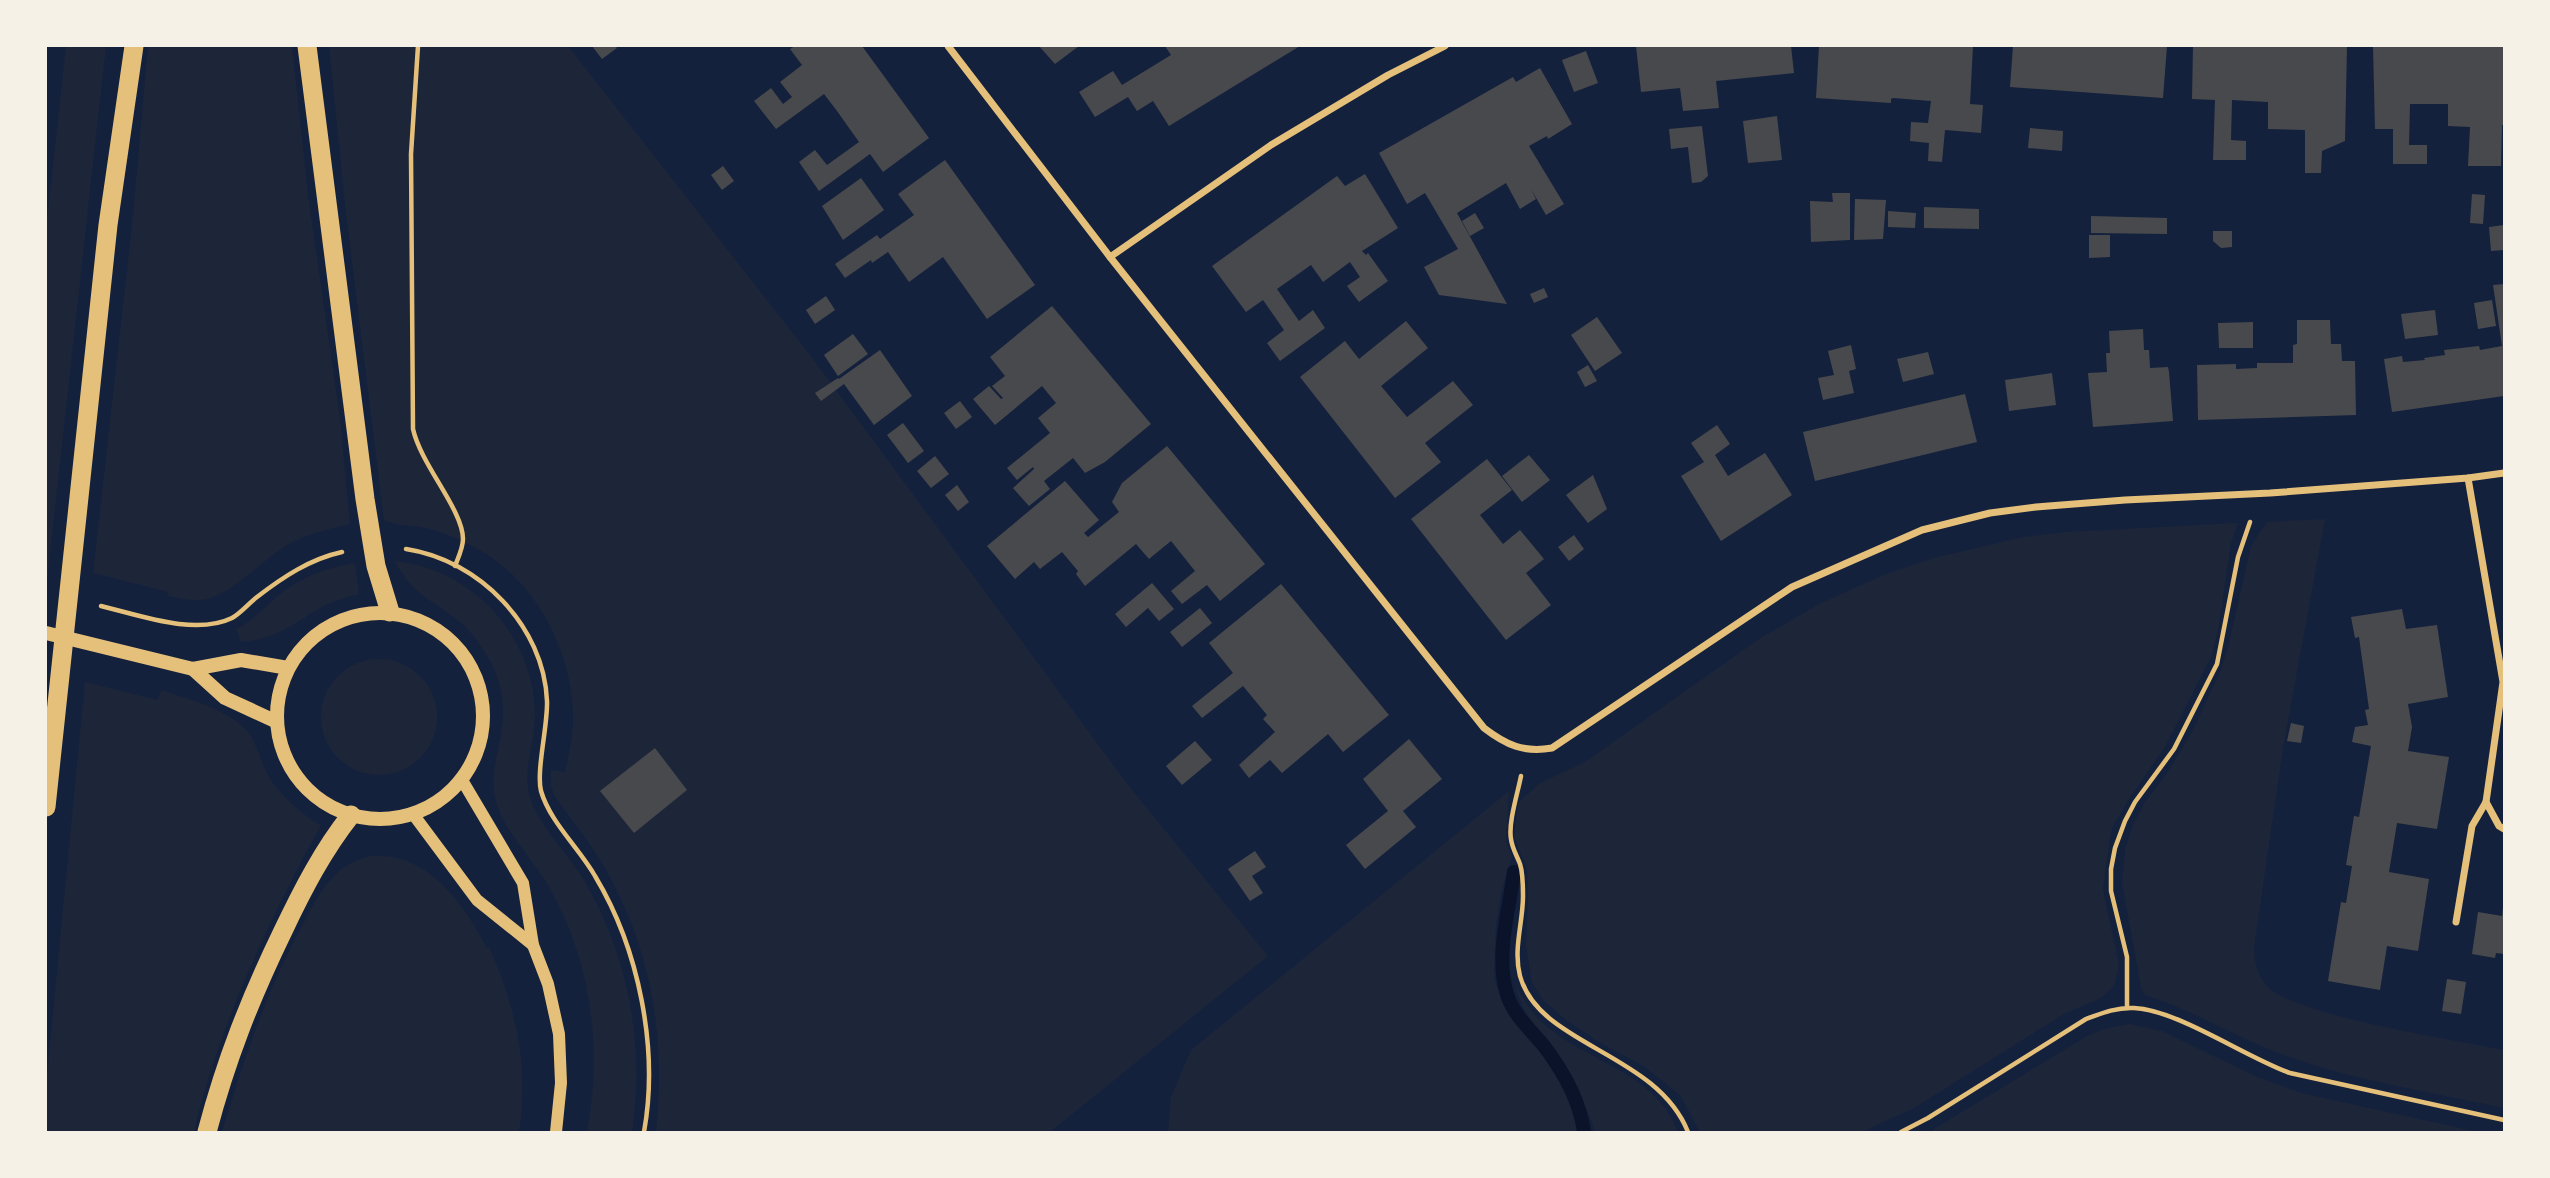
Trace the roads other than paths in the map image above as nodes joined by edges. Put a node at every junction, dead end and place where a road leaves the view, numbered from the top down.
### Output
1 (134, 46) edge
2 (307, 46) edge
3 (948, 46) edge
4 (1445, 46) edge
5 (1110, 257) junction
6 (2504, 473) edge
7 (2468, 478) junction
8 (390, 612) junction
9 (46, 633) edge
10 (288, 668) junction
11 (193, 669) junction
12 (277, 722) junction
13 (462, 780) junction
14 (2486, 802) junction
15 (46, 807) edge
16 (413, 814) junction
17 (351, 815) junction
18 (2504, 829) edge
19 (2456, 922) dead end
20 (533, 945) junction
21 (207, 1132) edge
22 (556, 1132) edge

1 - 15 highway
2 - 8 highway
3 - 5 street
4 - 5 street
5 - 7 street
6 - 7 street
7 - 14 street
8 - 10 main road
8 - 13 main road
9 - 11 main road
10 - 11 main road
10 - 12 main road
11 - 12 main road
12 - 17 main road
13 - 16 main road
13 - 20 street
14 - 18 street
14 - 19 street
16 - 17 main road
16 - 20 street
17 - 21 highway
20 - 22 street

